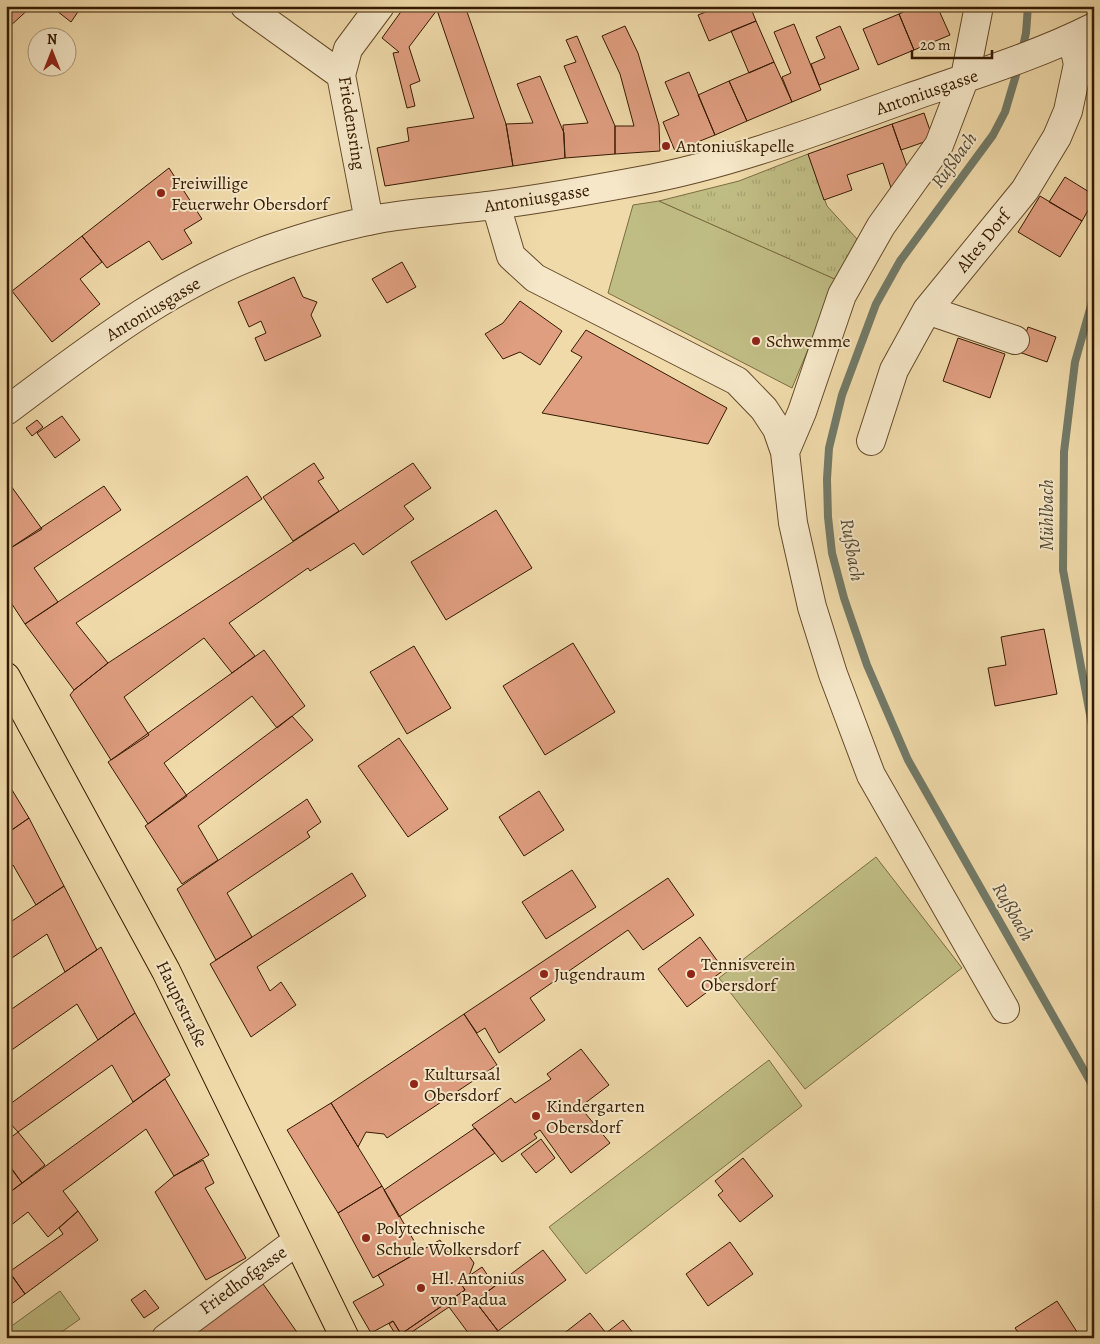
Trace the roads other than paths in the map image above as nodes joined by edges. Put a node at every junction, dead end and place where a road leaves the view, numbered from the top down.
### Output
1 (245, 6) edge
2 (380, 6) edge
3 (979, 6) edge
4 (1083, 32) edge
5 (975, 74) junction
6 (341, 75) junction
7 (496, 205) junction
8 (368, 221) junction
9 (927, 310) junction
10 (1015, 340) dead end
11 (6, 411) edge
12 (870, 441) dead end
13 (785, 452) junction
14 (6, 677) edge
15 (1005, 1010) dead end
16 (297, 1241) junction
17 (166, 1338) edge
18 (346, 1338) edge

1 - 6 street
2 - 6 street, Friedensring
3 - 5 street
4 - 5 street, Antoniusgasse
4 - 9 street, Altes Dorf
5 - 7 street, Antoniusgasse
5 - 13 street
6 - 8 street, Friedensring
7 - 8 street, Antoniusgasse
7 - 13 street
8 - 11 street, Antoniusgasse
9 - 10 street
9 - 12 street, Altes Dorf
13 - 15 street
14 - 16 main road, Hauptstraße
16 - 17 street, Friedhofgasse
16 - 18 main road, Hauptstraße

